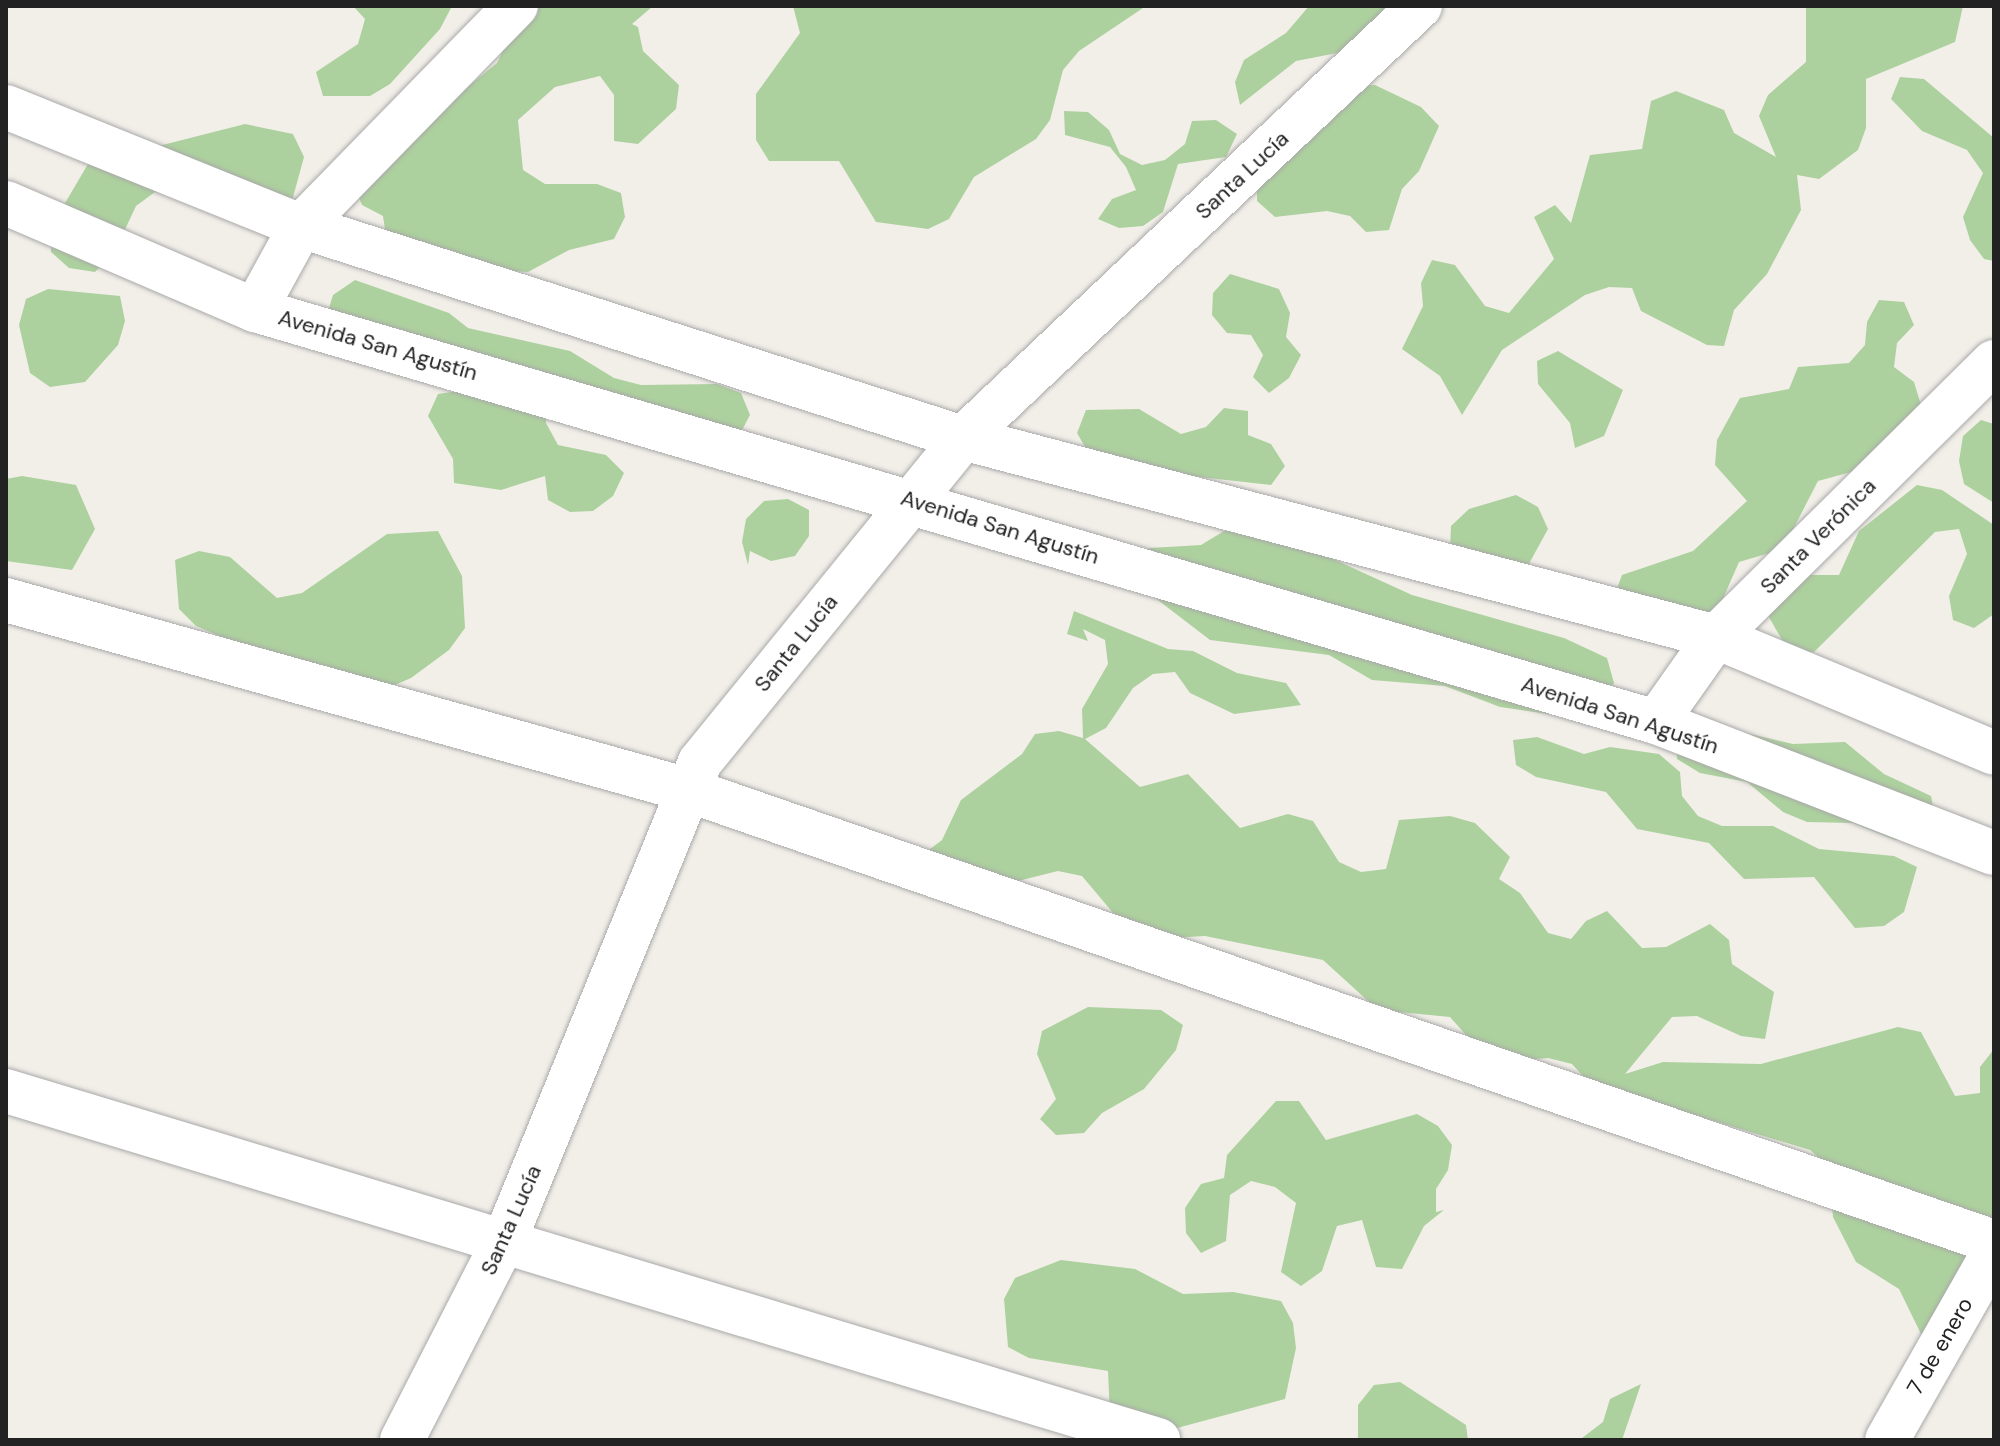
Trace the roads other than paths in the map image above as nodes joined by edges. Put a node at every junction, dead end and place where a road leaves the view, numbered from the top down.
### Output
1 (516, 6) edge
2 (1420, 6) edge
3 (6, 107) edge
4 (6, 203) edge
5 (301, 226) junction
6 (255, 310) junction
7 (1994, 362) edge
8 (963, 438) junction
9 (912, 500) junction
10 (6, 600) edge
11 (1716, 637) junction
12 (1656, 722) junction
13 (1994, 753) edge
14 (688, 790) junction
15 (1994, 853) edge
16 (6, 1091) edge
17 (506, 1237) junction
18 (1994, 1242) edge
19 (1994, 1252) edge
20 (402, 1440) edge
21 (1158, 1440) edge
22 (1887, 1440) edge

1 - 5 street
2 - 8 street, Santa Lucía
3 - 5 street
4 - 6 street, Avenida San Agustín
5 - 6 street
5 - 8 street
6 - 9 street, Avenida San Agustín
7 - 11 street, Santa Verónica
8 - 9 street, Santa Lucía
8 - 11 street
9 - 12 street, Avenida San Agustín
9 - 14 street, Santa Lucía
10 - 14 street
11 - 12 street, Santa Verónica
11 - 13 street
12 - 15 street, Avenida San Agustín
14 - 17 street, Santa Lucía
14 - 18 street
16 - 17 street
17 - 20 street, Santa Lucía
17 - 21 street
19 - 22 street, 7 de enero

